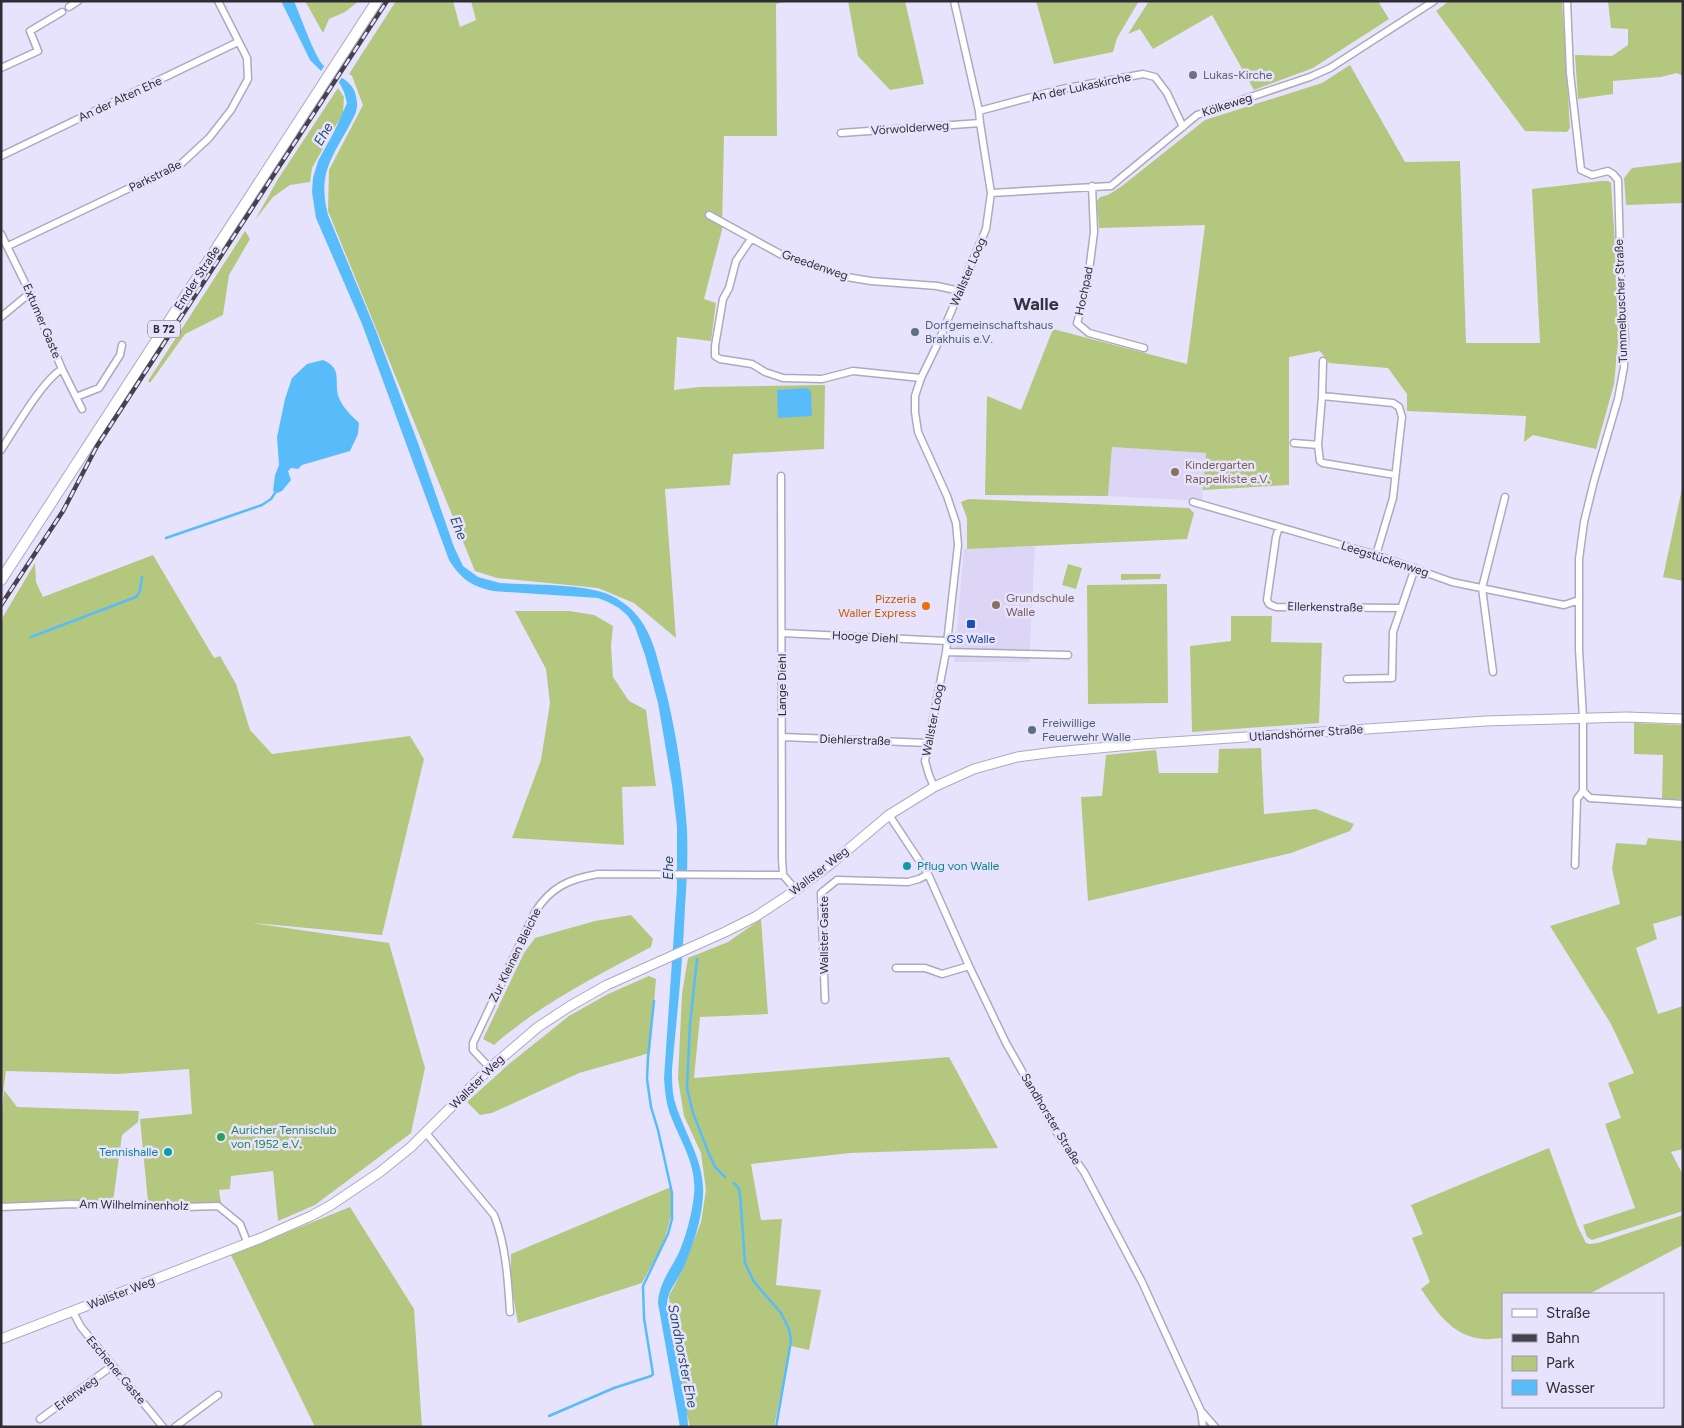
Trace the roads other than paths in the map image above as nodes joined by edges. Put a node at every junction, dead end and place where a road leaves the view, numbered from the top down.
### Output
1 (78, 1) edge
2 (218, 1) edge
3 (377, 1) edge
4 (954, 1) edge
5 (1434, 1) edge
6 (1567, 1) edge
7 (69, 7) dead end
8 (62, 12) dead end
9 (238, 42) junction
10 (1, 68) edge
11 (979, 111) junction
12 (980, 123) junction
13 (1183, 127) junction
14 (841, 133) dead end
15 (1, 156) edge
16 (1092, 186) junction
17 (991, 193) junction
18 (709, 215) dead end
19 (1, 234) edge
20 (751, 239) junction
21 (8, 246) junction
22 (960, 291) junction
23 (30, 293) junction
24 (1, 317) edge
25 (122, 345) dead end
26 (1144, 348) dead end
27 (1323, 361) dead end
28 (62, 369) junction
29 (921, 378) junction
30 (1322, 396) junction
31 (76, 397) junction
32 (82, 409) dead end
33 (1294, 443) dead end
34 (1318, 445) junction
35 (1, 450) edge
36 (1395, 474) junction
37 (781, 476) dead end
38 (1506, 497) dead end
39 (1193, 502) dead end
40 (1279, 527) junction
41 (1376, 555) junction
42 (1415, 568) junction
43 (1, 580) edge
44 (1482, 588) junction
45 (1579, 600) junction
46 (1400, 608) junction
47 (782, 633) junction
48 (947, 641) junction
49 (946, 652) junction
50 (1068, 655) dead end
51 (1493, 672) dead end
52 (1347, 679) dead end
53 (1583, 718) junction
54 (1683, 719) edge
55 (783, 737) junction
56 (928, 743) junction
57 (934, 787) junction
58 (1583, 791) junction
59 (1683, 804) edge
60 (889, 815) junction
61 (1575, 865) dead end
62 (928, 874) junction
63 (783, 875) junction
64 (796, 890) junction
65 (969, 966) junction
66 (896, 968) dead end
67 (825, 1000) dead end
68 (490, 1068) junction
69 (426, 1133) junction
70 (1, 1207) edge
71 (248, 1244) junction
72 (73, 1312) junction
73 (510, 1312) dead end
74 (1, 1340) edge
75 (112, 1366) junction
76 (218, 1395) dead end
77 (1201, 1411) junction
78 (40, 1419) dead end
79 (163, 1427) edge
80 (175, 1427) edge
81 (1203, 1427) edge
82 (1215, 1427) edge

1 - 7 street
2 - 9 street, Parkstraße
3 - 43 main road, Emder Straße / B 72
4 - 11 street, Wallster Loog
5 - 13 street, Kölkeweg
6 - 45 street, Tummelbuscher Straße
8 - 10 street
9 - 15 street, An der Alten Ehe
9 - 21 street, Parkstraße
11 - 12 street, Wallster Loog
11 - 13 street, An der Lukaskirche
12 - 14 street, Vörwolderweg
12 - 17 street, Wallster Loog
13 - 16 street, Kölkeweg
16 - 17 street, Kölkeweg
16 - 26 street, Hochpad
17 - 22 street, Wallster Loog
18 - 20 street, Greedenweg
19 - 21 street, Extumer Gaste
20 - 22 street, Greedenweg
20 - 29 street
21 - 23 street, Extumer Gaste
22 - 29 street, Wallster Loog
23 - 24 street
23 - 28 street, Extumer Gaste
25 - 31 street
27 - 30 street
28 - 31 street, Extumer Gaste
28 - 35 street
29 - 48 street, Wallster Loog
30 - 34 street
30 - 36 street
31 - 32 street, Extumer Gaste
33 - 34 street
34 - 36 street
36 - 41 street
37 - 47 street, Lange Diehl
38 - 44 street
39 - 40 street, Leegstückenweg
40 - 41 street, Leegstückenweg
40 - 46 street, Ellerkenstraße
41 - 42 street, Leegstückenweg
42 - 44 street, Leegstückenweg
42 - 46 street
44 - 45 street, Leegstückenweg
44 - 51 street
45 - 53 street, Tummelbuscher Straße
46 - 52 street
47 - 48 street, Hooge Diehl
47 - 55 street, Lange Diehl
48 - 49 street, Wallster Loog
49 - 50 street
49 - 56 street, Wallster Loog
53 - 54 street, Utlandshörner Straße
53 - 57 street, Utlandshörner Straße
53 - 58 street, Tummelbuscher Straße
55 - 56 street, Diehlerstraße
55 - 63 street, Lange Diehl
56 - 57 street, Wallster Loog
57 - 60 street, Wallster Weg
58 - 59 street
58 - 61 street, Tummelbuscher Straße
60 - 62 street, Sandhorster Straße
60 - 64 street, Wallster Weg
62 - 65 street, Sandhorster Straße
62 - 67 street, Wallster Gaste
63 - 64 street
63 - 68 street, Zur Kleinen Bleiche
64 - 68 street, Wallster Weg
65 - 66 street
65 - 77 street, Sandhorster Straße
68 - 69 street, Wallster Weg
69 - 71 street, Wallster Weg
69 - 73 street
70 - 71 street, Am Wilhelminenholz
71 - 72 street, Wallster Weg
72 - 74 street, Wallster Weg
72 - 75 street, Eschener Gaste
75 - 78 street, Erlenweg
75 - 79 street, Eschener Gaste
76 - 80 street
77 - 81 street, Sandhorster Straße
77 - 82 street

